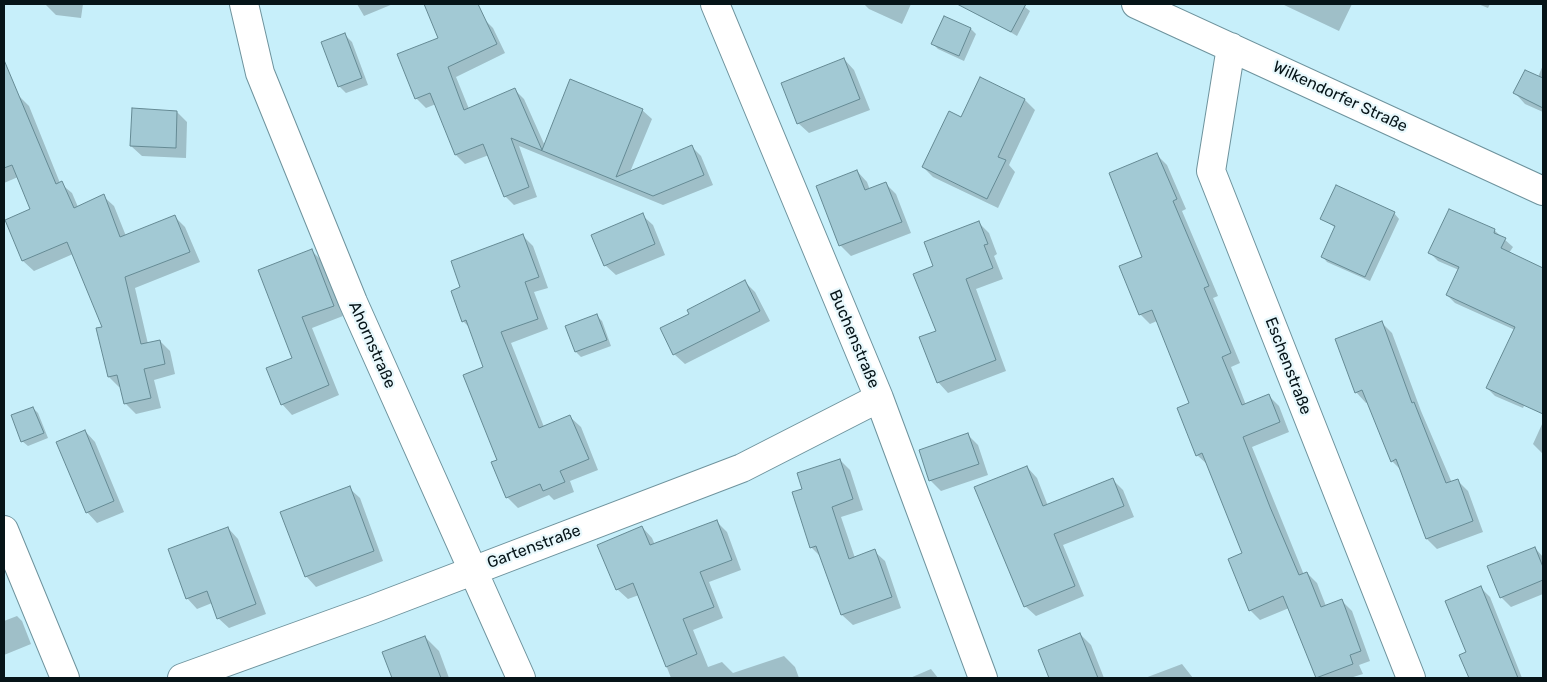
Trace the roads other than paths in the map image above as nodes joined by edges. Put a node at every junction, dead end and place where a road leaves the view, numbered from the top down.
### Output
1 (244, 4) edge
2 (716, 4) edge
3 (1136, 4) edge
4 (1231, 47) junction
5 (1543, 191) edge
6 (879, 398) junction
7 (4, 530) edge
8 (473, 569) junction
9 (65, 678) edge
10 (182, 678) edge
11 (521, 678) edge
12 (983, 678) edge
13 (1411, 678) edge

1 - 8 street, Ahornstraße
2 - 6 street, Buchenstraße
3 - 4 street, Wilkendorfer Straße
4 - 5 street, Wilkendorfer Straße
4 - 13 street, Eschenstraße
6 - 8 street, Gartenstraße
6 - 12 street, Buchenstraße
7 - 9 street
8 - 10 street, Gartenstraße
8 - 11 street, Ahornstraße

